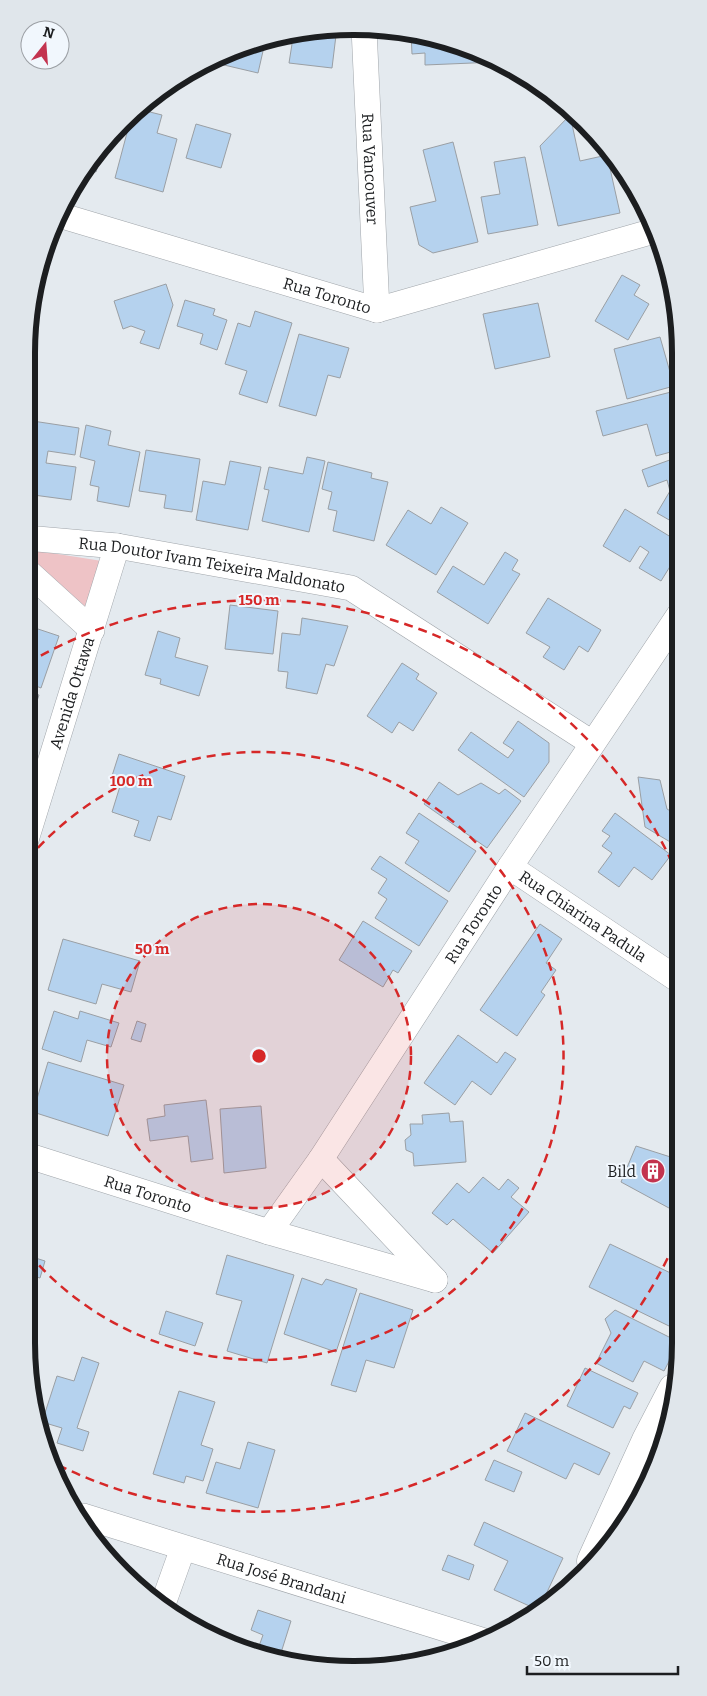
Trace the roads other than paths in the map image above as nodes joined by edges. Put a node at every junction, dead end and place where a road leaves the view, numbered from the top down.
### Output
1 (364, 36) edge
2 (66, 217) edge
3 (648, 233) edge
4 (377, 310) junction
5 (35, 539) edge
6 (117, 546) junction
7 (35, 578) edge
8 (672, 625) edge
9 (92, 630) junction
10 (592, 743) junction
11 (35, 811) edge
12 (510, 867) junction
13 (672, 976) edge
14 (35, 1159) edge
15 (321, 1159) junction
16 (269, 1232) junction
17 (667, 1400) edge
18 (88, 1518) edge
19 (183, 1548) junction
20 (597, 1548) edge
21 (165, 1599) edge
22 (473, 1638) edge

1 - 4 street, Rua Vancouver
2 - 4 street, Rua Toronto
3 - 4 street, Rua Toronto
5 - 6 street, Rua Doutor Ivam Teixeira Maldonato
6 - 9 street, Avenida Ottawa
6 - 10 street, Rua Doutor Ivam Teixeira Maldonato
7 - 9 street
8 - 10 street, Rua Toronto
9 - 11 street, Avenida Ottawa
10 - 12 street, Rua Toronto
12 - 13 street, Rua Chiarina Padula
12 - 15 street, Rua Toronto
14 - 16 street, Rua Toronto
15 - 16 street, Rua Toronto
15 - 16 street, Rua Toronto
17 - 20 main road
18 - 19 street, Rua José Brandani
19 - 21 street
19 - 22 street, Rua José Brandani

